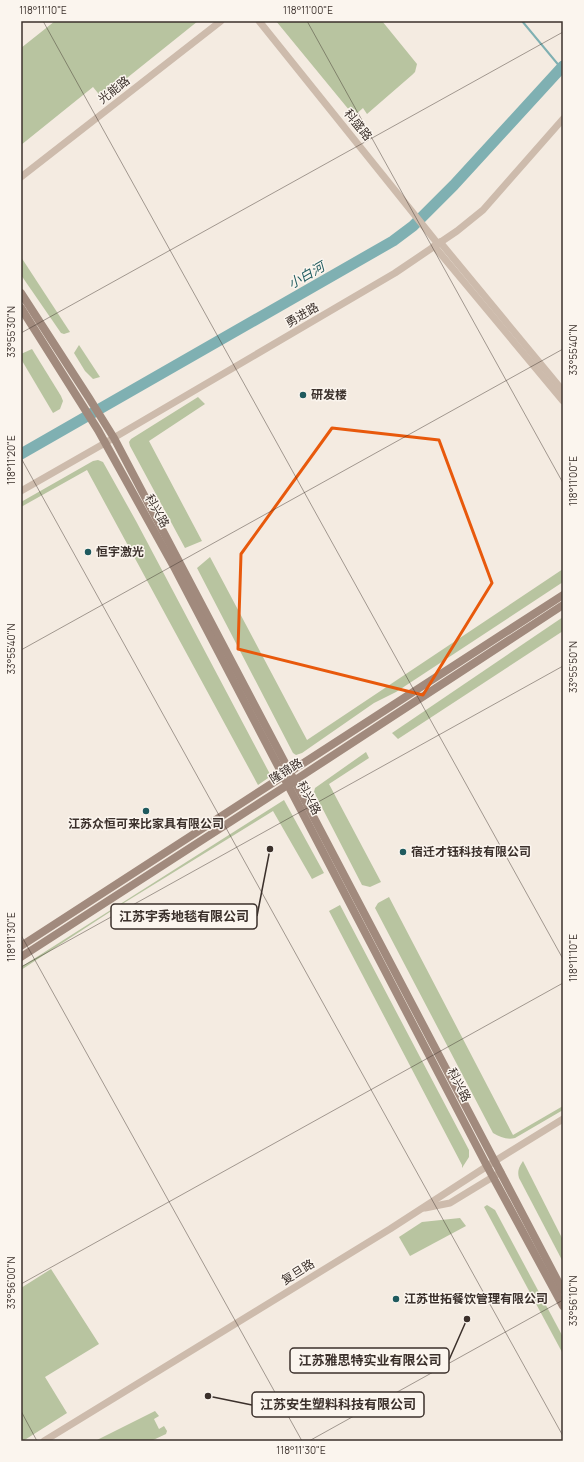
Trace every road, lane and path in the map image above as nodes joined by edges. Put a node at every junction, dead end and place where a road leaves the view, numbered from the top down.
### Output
1 (221, 21) edge
2 (259, 21) edge
3 (563, 119) edge
4 (21, 177) edge
5 (437, 244) junction
6 (21, 293) edge
7 (21, 308) edge
8 (563, 391) edge
9 (563, 401) edge
10 (114, 438) junction
11 (105, 443) junction
12 (21, 491) edge
13 (563, 595) edge
14 (563, 605) edge
15 (287, 774) junction
16 (291, 782) junction
17 (21, 946) edge
18 (21, 957) edge
19 (563, 1119) edge
20 (495, 1161) junction
21 (487, 1166) junction
22 (501, 1172) junction
23 (494, 1177) junction
24 (421, 1208) junction
25 (563, 1291) edge
26 (563, 1306) edge
27 (44, 1441) edge

1 - 4 street, 光能路
2 - 5 street, 科盛路
3 - 5 street, 勇进路
5 - 8 street, 科盛路
5 - 9 street, 科盛路
5 - 10 street, 勇进路
6 - 10 main road, 科兴路
7 - 11 main road, 科兴路
10 - 11 street, 勇进路
10 - 15 main road, 科兴路
11 - 12 street, 勇进路
11 - 15 main road, 科兴路
13 - 15 main road, 隆锦路
14 - 16 main road, 隆锦路
15 - 16 main road, 科兴路
15 - 17 main road, 隆锦路
16 - 18 main road, 隆锦路
16 - 20 main road, 科兴路
16 - 21 main road, 科兴路
19 - 20 street, 复旦路
20 - 21 street, 复旦路
20 - 22 main road, 科兴路
21 - 23 main road, 科兴路
21 - 24 street, 复旦路
22 - 23 street
22 - 25 main road, 科兴路
23 - 24 street
23 - 26 main road, 科兴路
24 - 27 street, 复旦路

